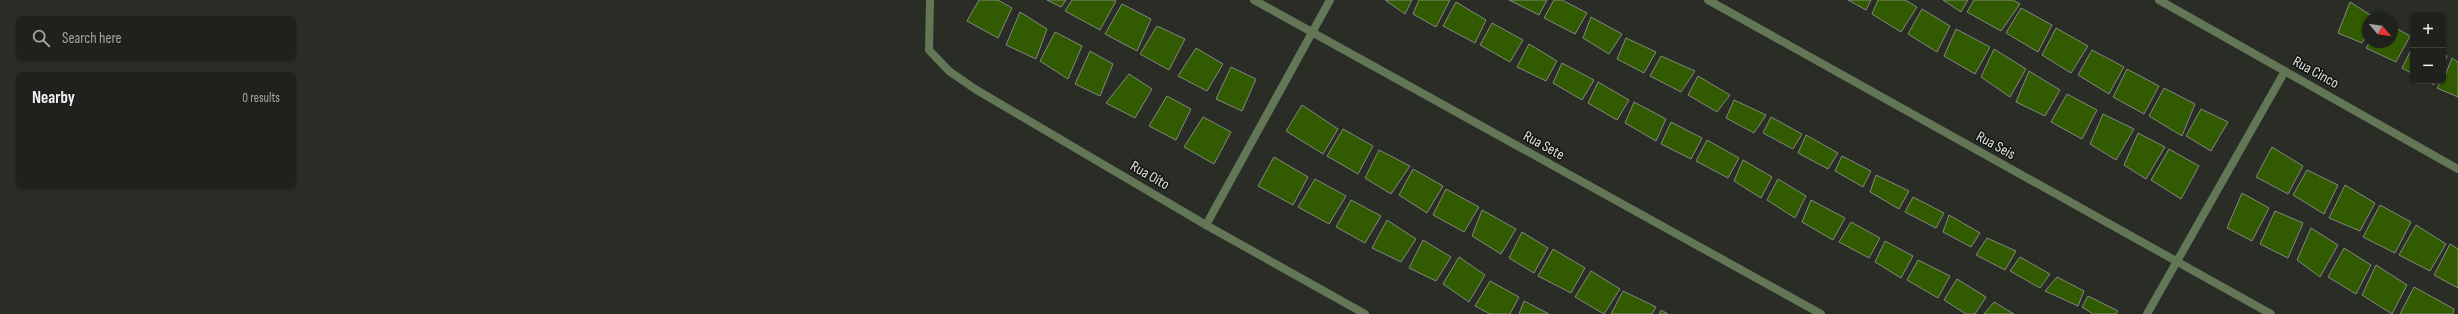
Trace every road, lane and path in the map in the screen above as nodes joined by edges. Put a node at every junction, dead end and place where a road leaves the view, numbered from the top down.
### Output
1 (930, 0) edge
2 (1254, 0) edge
3 (1330, 0) edge
4 (1708, 0) edge
5 (2160, 0) edge
6 (1312, 32) junction
7 (2285, 71) junction
8 (2458, 169) edge
9 (1206, 224) junction
10 (2177, 262) junction
11 (1365, 314) edge
12 (1821, 314) edge
13 (2147, 314) edge
14 (2271, 314) edge

1 - 9 street, Rua Oito
2 - 6 street, Rua Sete
3 - 6 street
4 - 10 street, Rua Seis
5 - 7 street, Rua Cinco
6 - 9 street
6 - 12 street, Rua Sete
7 - 8 street, Rua Cinco
7 - 10 street
9 - 11 street, Rua Oito
10 - 13 street
10 - 14 street, Rua Seis

